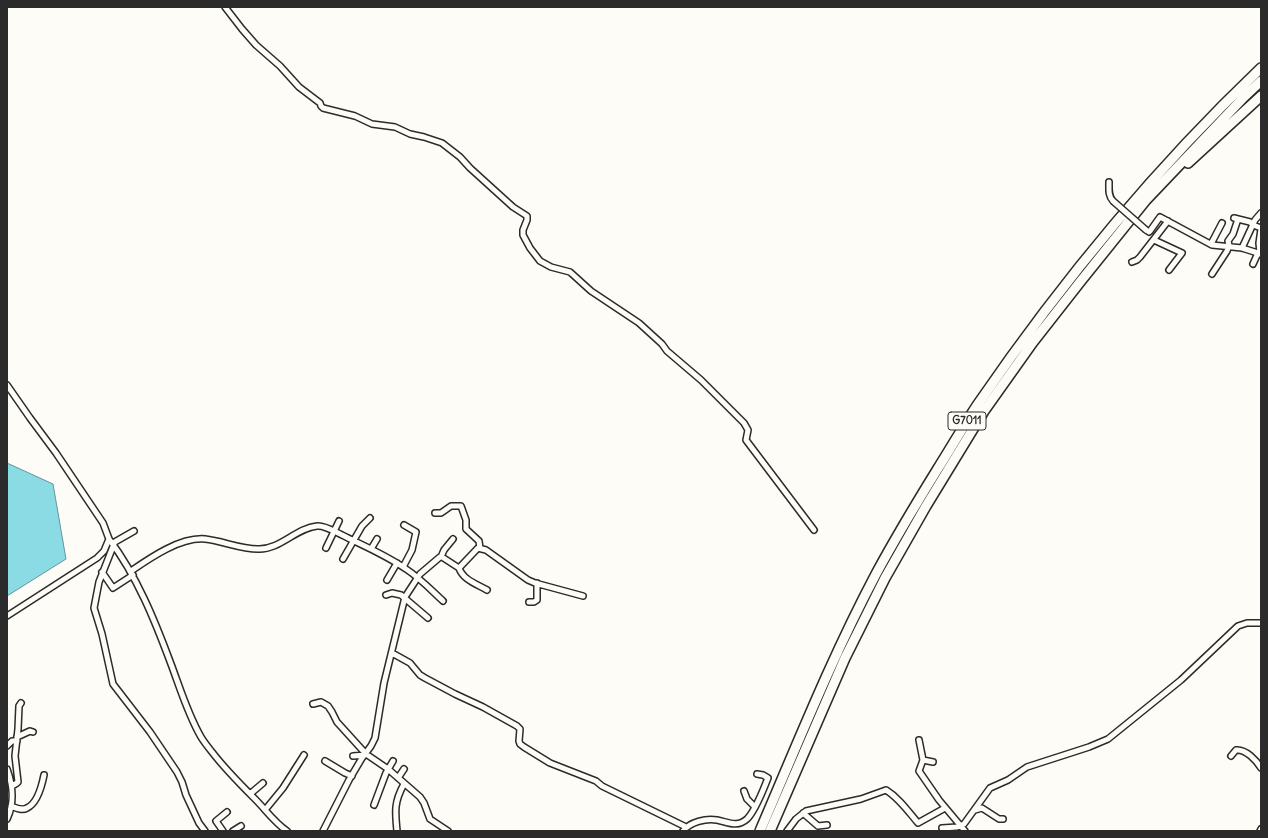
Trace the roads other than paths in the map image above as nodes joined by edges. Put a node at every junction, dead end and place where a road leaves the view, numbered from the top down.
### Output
1 (225, 7) edge
2 (1261, 68) edge
3 (1261, 81) edge
4 (1261, 96) edge
5 (1109, 182) dead end
6 (1146, 200) junction
7 (1261, 214) edge
8 (1168, 221) junction
9 (1222, 223) dead end
10 (1253, 225) junction
11 (1261, 228) edge
12 (1154, 240) junction
13 (1211, 244) junction
14 (1229, 245) junction
15 (1242, 248) junction
16 (1260, 253) edge
17 (1132, 262) dead end
18 (1253, 264) dead end
19 (1169, 270) dead end
20 (1212, 274) dead end
21 (7, 385) edge
22 (435, 513) dead end
23 (370, 518) dead end
24 (339, 521) dead end
25 (404, 525) dead end
26 (814, 530) dead end
27 (134, 531) dead end
28 (333, 531) junction
29 (376, 539) dead end
30 (453, 539) dead end
31 (353, 540) junction
32 (112, 542) junction
33 (326, 548) dead end
34 (480, 548) junction
35 (371, 549) junction
36 (441, 557) junction
37 (343, 559) dead end
38 (397, 563) junction
39 (403, 567) junction
40 (459, 568) junction
41 (102, 572) junction
42 (132, 573) junction
43 (418, 578) junction
44 (387, 580) dead end
45 (537, 583) junction
46 (487, 590) dead end
47 (386, 595) dead end
48 (583, 596) dead end
49 (405, 598) junction
50 (443, 600) dead end
51 (529, 602) dead end
52 (7, 616) edge
53 (428, 618) dead end
54 (1261, 622) edge
55 (392, 653) junction
56 (21, 703) dead end
57 (313, 704) dead end
58 (33, 732) dead end
59 (17, 739) junction
60 (919, 740) dead end
61 (7, 746) edge
62 (365, 754) junction
63 (304, 755) dead end
64 (354, 756) dead end
65 (1231, 756) dead end
66 (923, 760) junction
67 (325, 761) dead end
68 (393, 761) dead end
69 (933, 762) dead end
70 (1261, 768) edge
71 (7, 769) edge
72 (388, 769) junction
73 (404, 769) dead end
74 (757, 774) dead end
75 (44, 775) dead end
76 (352, 776) junction
77 (398, 778) junction
78 (10, 782) edge
79 (263, 783) dead end
80 (404, 784) junction
81 (744, 791) dead end
82 (250, 794) junction
83 (374, 805) dead end
84 (11, 806) junction
85 (754, 807) junction
86 (946, 808) junction
87 (265, 810) junction
88 (975, 810) junction
89 (227, 812) dead end
90 (803, 813) junction
91 (7, 819) edge
92 (1003, 819) dead end
93 (241, 826) dead end
94 (827, 826) dead end
95 (960, 826) junction
96 (439, 828) edge
97 (942, 828) dead end
98 (684, 829) edge
99 (205, 831) edge
100 (223, 831) edge
101 (233, 831) edge
102 (287, 831) edge
103 (324, 831) edge
104 (397, 831) edge
105 (448, 831) edge
106 (760, 831) edge
107 (770, 831) edge
108 (787, 831) edge
109 (965, 831) edge

1 - 26 street
2 - 106 highway, G7011
3 - 6 highway, G7011
4 - 6 highway
5 - 8 street, bridge
6 - 107 highway, G7011
7 - 10 street
8 - 12 street
8 - 13 street
9 - 13 street
10 - 11 street
10 - 14 street
10 - 15 street
11 - 16 street
12 - 17 street
12 - 19 street
13 - 14 street
14 - 15 street
14 - 20 street
15 - 16 street
16 - 18 street
21 - 32 street
22 - 34 street
23 - 31 street
24 - 28 street
25 - 39 street
27 - 32 street
28 - 31 street
28 - 33 street
28 - 42 street
29 - 35 street
30 - 36 street
31 - 35 street
31 - 37 street
32 - 41 street
32 - 42 street
32 - 52 street
34 - 40 street
34 - 45 street
35 - 38 street
36 - 40 street
36 - 43 street
38 - 39 street
38 - 44 street
39 - 43 street
40 - 46 street
41 - 42 street
41 - 99 street
42 - 82 street
43 - 49 street
43 - 50 street
45 - 48 street
45 - 51 street
47 - 49 street
49 - 53 street
49 - 55 street
54 - 88 street
55 - 62 street
55 - 98 street
56 - 59 street
57 - 62 street
58 - 59 street
59 - 61 street
59 - 78 street
60 - 66 street
62 - 64 street
62 - 72 street
62 - 76 street
63 - 87 street
65 - 70 street
66 - 69 street
66 - 86 street
67 - 76 street
68 - 72 street
71 - 78 street
72 - 77 street
72 - 83 street
73 - 77 street
74 - 85 street
75 - 84 street
76 - 103 street
77 - 80 street
78 - 84 street
79 - 82 street
80 - 96 street
80 - 104 street
81 - 85 street
82 - 87 street
84 - 91 street
85 - 98 street
86 - 90 street
86 - 95 street
87 - 102 street
88 - 92 street
88 - 95 street
89 - 100 street
90 - 94 street
90 - 108 street
93 - 101 street
95 - 97 street
95 - 109 street
96 - 105 street

